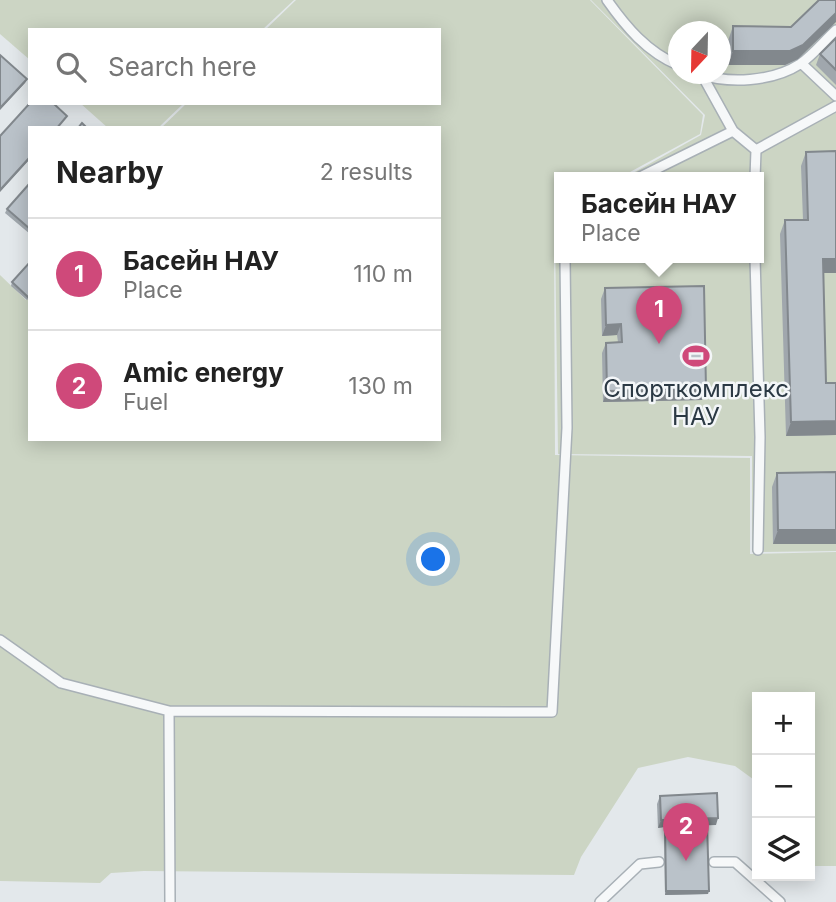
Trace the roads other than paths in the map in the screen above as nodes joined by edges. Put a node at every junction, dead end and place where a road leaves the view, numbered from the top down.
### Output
1 (607, 0) edge
2 (836, 30) edge
3 (668, 61) edge
4 (801, 63) junction
5 (731, 81) edge
6 (706, 84) edge
7 (836, 96) edge
8 (836, 106) edge
9 (733, 131) junction
10 (756, 150) junction
11 (650, 172) edge
12 (755, 172) edge
13 (565, 263) edge
14 (755, 263) edge
15 (758, 550) dead end
16 (0, 640) edge
17 (169, 711) junction
18 (659, 862) dead end
19 (714, 862) dead end
20 (170, 902) edge
21 (600, 902) edge
22 (780, 902) edge

1 - 3 lane
2 - 4 lane
4 - 5 lane
4 - 7 lane
6 - 9 lane
8 - 10 lane
9 - 10 lane
9 - 11 lane
10 - 12 lane
13 - 17 lane
14 - 15 lane
16 - 17 lane
17 - 20 lane
18 - 21 lane
19 - 22 lane

